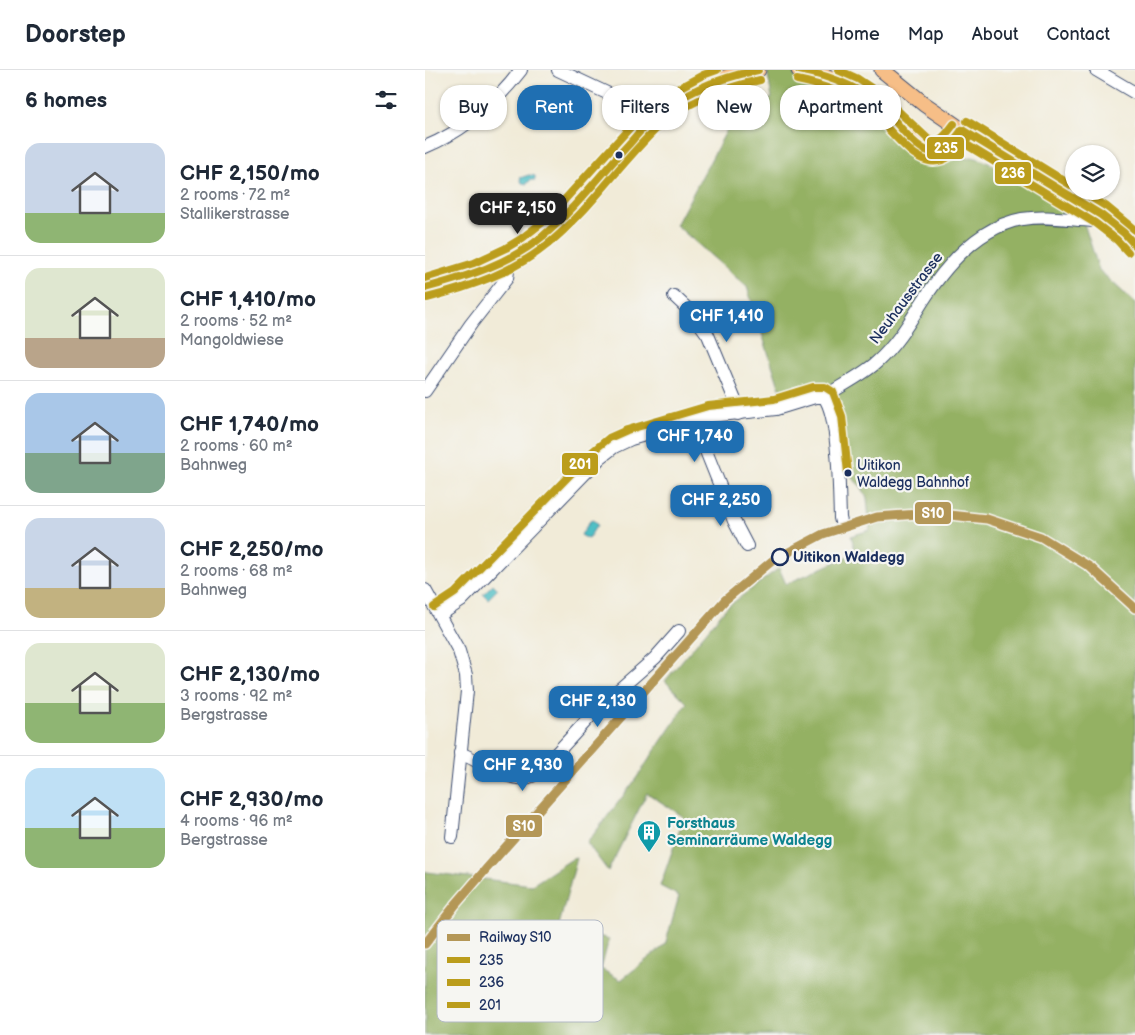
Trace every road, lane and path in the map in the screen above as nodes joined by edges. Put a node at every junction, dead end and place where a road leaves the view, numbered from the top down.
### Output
1 (521, 70) edge
2 (758, 70) edge
3 (799, 70) edge
4 (882, 70) edge
5 (1096, 70) edge
6 (561, 71) edge
7 (602, 91) edge
8 (1135, 93) edge
9 (688, 94) edge
10 (642, 130) edge
11 (962, 130) junction
12 (425, 147) edge
13 (1101, 215) junction
14 (1135, 245) edge
15 (508, 258) junction
16 (425, 288) edge
17 (674, 296) dead end
18 (425, 391) edge
19 (824, 397) junction
20 (738, 414) junction
21 (694, 421) junction
22 (843, 526) dead end
23 (747, 546) dead end
24 (425, 590) edge
25 (440, 615) junction
26 (679, 631) dead end
27 (460, 753) junction
28 (452, 837) dead end

1 - 12 street
2 - 9 main road
3 - 11 main road
4 - 11 main road
5 - 8 street
6 - 7 street
10 - 15 main road
11 - 13 main road
13 - 14 main road
13 - 19 street, Neuhausstrasse
15 - 16 main road
15 - 18 street
17 - 20 street
19 - 20 street, Neuhausstrasse
19 - 22 street
20 - 21 street, Neuhausstrasse
21 - 23 street
21 - 25 street, Neuhausstrasse
24 - 25 street
25 - 27 street
26 - 27 street
27 - 28 street

